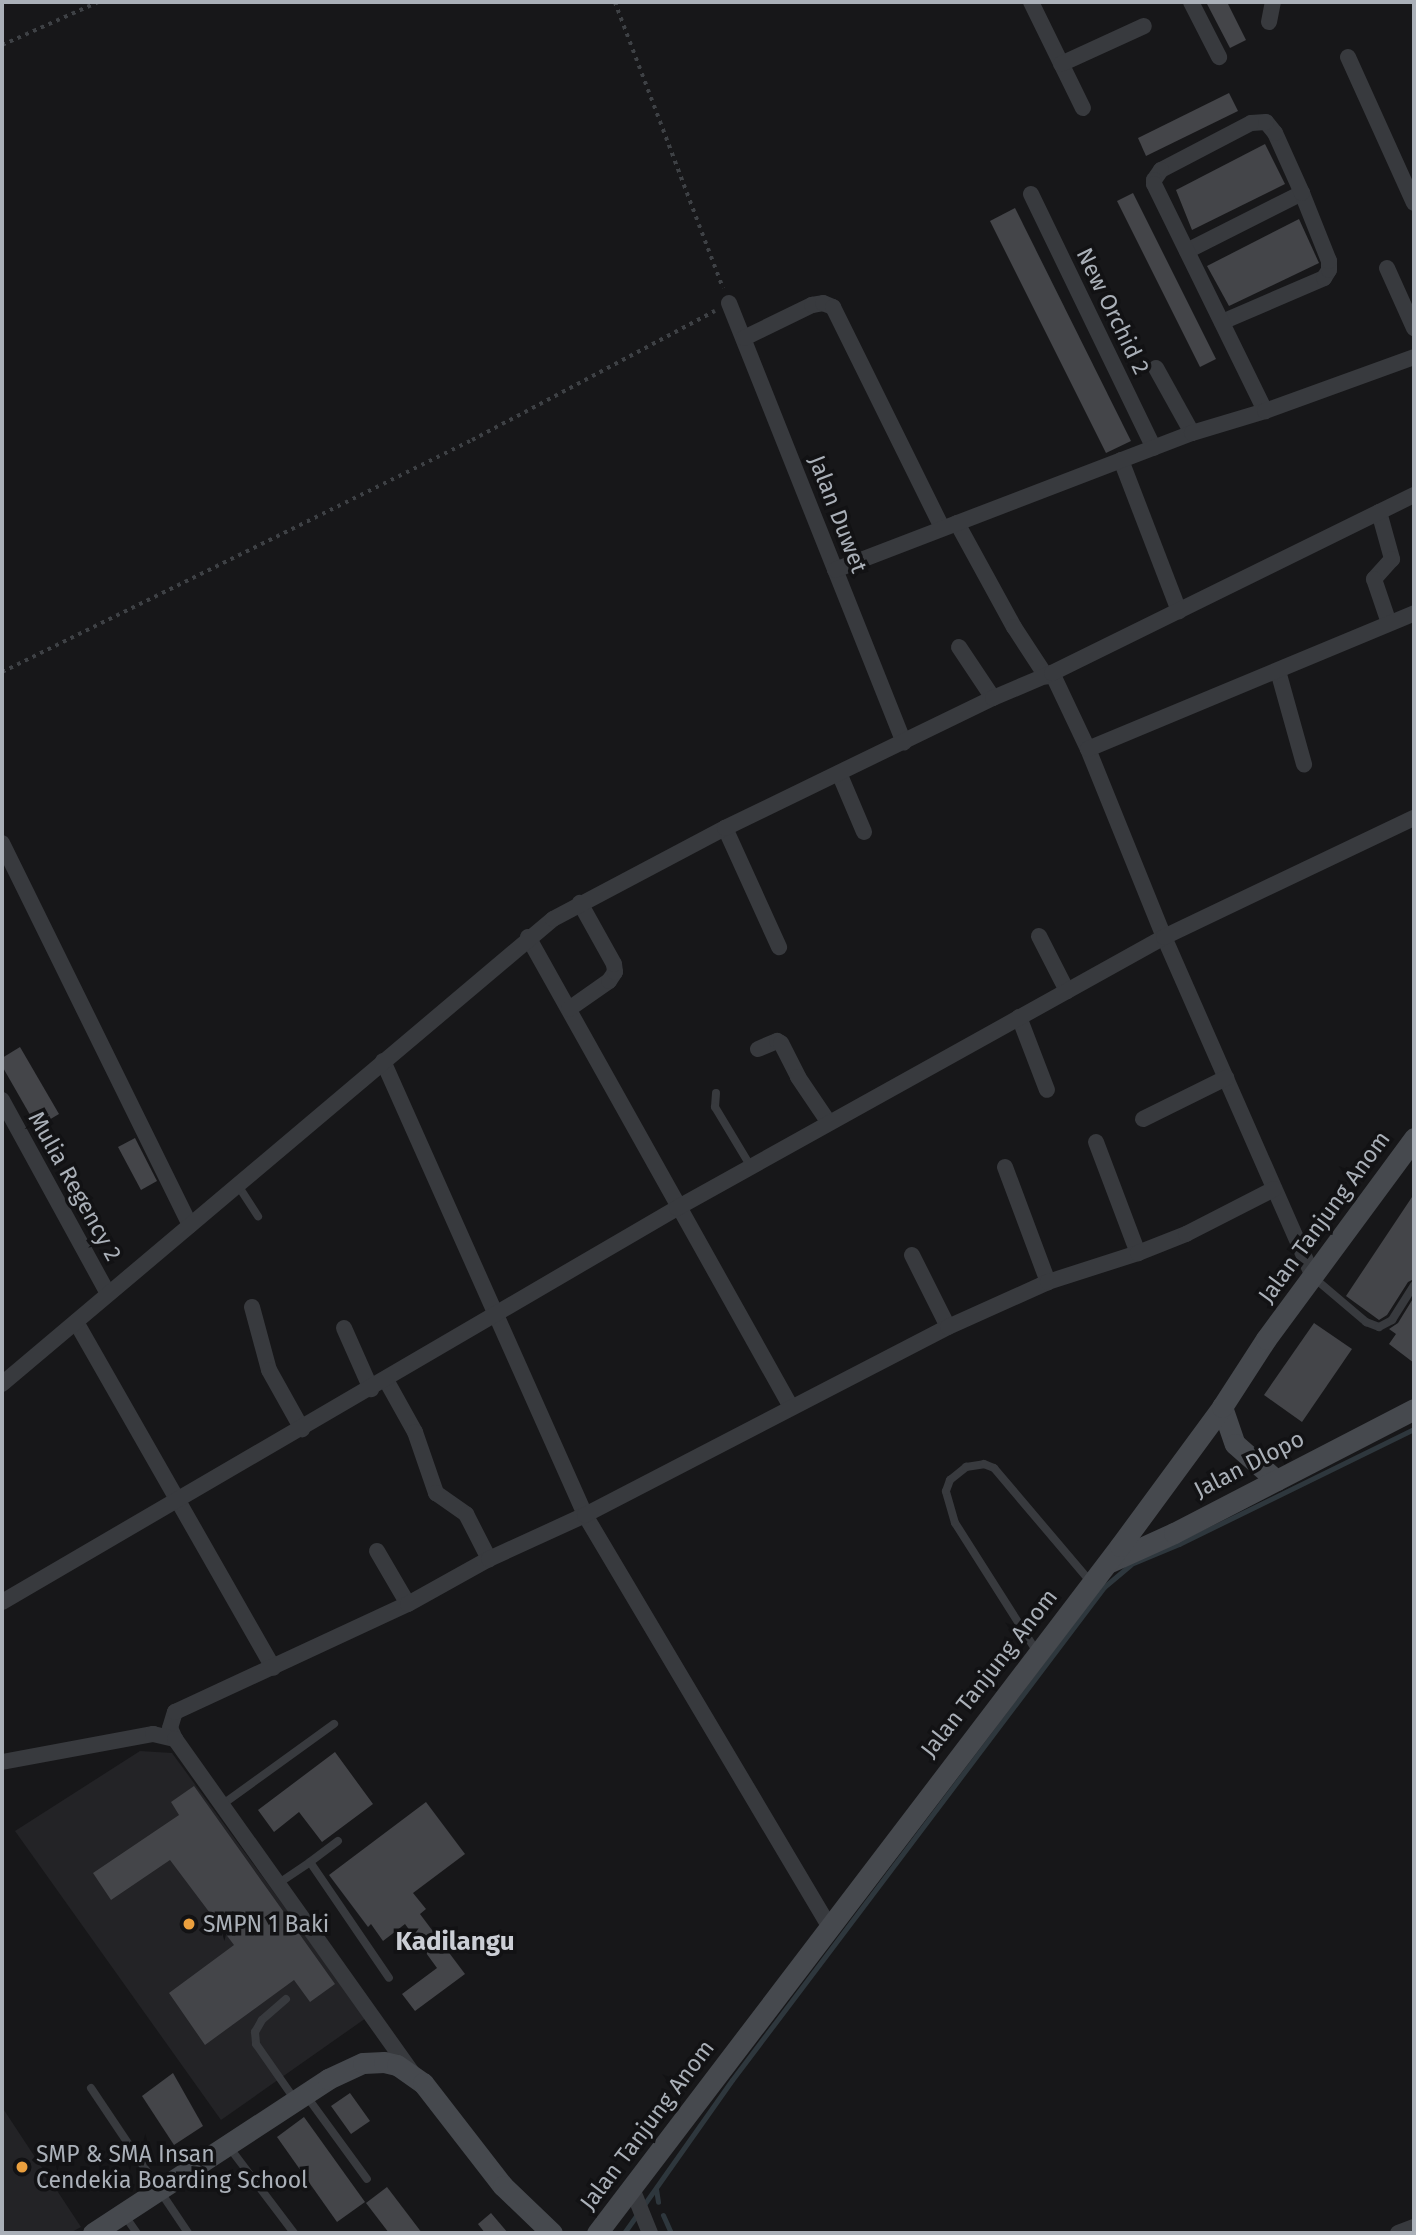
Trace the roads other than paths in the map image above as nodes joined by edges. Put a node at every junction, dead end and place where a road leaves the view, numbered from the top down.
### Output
1 (1031, 2) edge
2 (1191, 2) edge
3 (1273, 2) edge
4 (1269, 22) dead end
5 (1144, 26) dead end
6 (1219, 57) dead end
7 (1348, 57) dead end
8 (1061, 64) junction
9 (1083, 108) dead end
10 (1302, 193) junction
11 (1031, 194) dead end
12 (1414, 204) edge
13 (1187, 251) junction
14 (1387, 268) dead end
15 (729, 303) road end
16 (1222, 322) junction
17 (1414, 328) edge
18 (744, 338) junction
19 (1414, 357) edge
20 (1156, 368) dead end
21 (1265, 411) junction
22 (1192, 433) junction
23 (1154, 448) junction
24 (1121, 460) junction
25 (1414, 495) edge
26 (1379, 512) junction
27 (949, 525) junction
28 (835, 570) junction
29 (1179, 611) junction
30 (1414, 613) edge
31 (1389, 623) junction
32 (959, 646) dead end
33 (1278, 671) junction
34 (1049, 674) junction
35 (993, 698) junction
36 (904, 742) junction
37 (1088, 749) junction
38 (1304, 764) dead end
39 (839, 773) junction
40 (1414, 818) edge
41 (725, 828) junction
42 (864, 832) dead end
43 (2, 843) edge
44 (580, 903) junction
45 (1039, 936) dead end
46 (528, 937) junction
47 (1164, 937) junction
48 (779, 947) dead end
49 (1067, 991) junction
50 (569, 1009) junction
51 (1019, 1017) junction
52 (758, 1049) dead end
53 (383, 1061) junction
54 (1226, 1078) junction
55 (1047, 1090) dead end
56 (716, 1093) dead end
57 (2, 1100) edge
58 (1143, 1119) dead end
59 (829, 1123) junction
60 (1414, 1139) edge
61 (1096, 1142) dead end
62 (751, 1167) junction
63 (1005, 1167) dead end
64 (239, 1187) junction
65 (1274, 1189) junction
66 (677, 1208) junction
67 (258, 1216) dead end
68 (190, 1224) junction
69 (1138, 1253) junction
70 (912, 1255) dead end
71 (1313, 1278) junction
72 (1048, 1282) junction
73 (1414, 1285) edge
74 (108, 1294) junction
75 (252, 1307) dead end
76 (495, 1316) junction
77 (76, 1322) junction
78 (948, 1327) junction
79 (344, 1328) dead end
80 (386, 1380) junction
81 (2, 1384) edge
82 (371, 1389) junction
83 (791, 1407) junction
84 (1222, 1407) junction
85 (1414, 1409) edge
86 (302, 1429) junction
87 (1276, 1480) junction
88 (177, 1503) junction
89 (585, 1515) junction
90 (377, 1551) dead end
91 (489, 1559) junction
92 (1107, 1563) junction
93 (1091, 1583) junction
94 (2, 1602) edge
95 (408, 1604) junction
96 (1037, 1653) junction
97 (273, 1668) junction
98 (334, 1724) dead end
99 (175, 1739) junction
100 (2, 1762) edge
101 (223, 1804) junction
102 (338, 1841) dead end
103 (310, 1862) junction
104 (279, 1883) junction
105 (830, 1927) junction
106 (389, 1978) dead end
107 (286, 1999) dead end
108 (415, 2076) junction
109 (91, 2088) dead end
110 (300, 2097) junction
111 (227, 2145) junction
112 (368, 2179) dead end
113 (160, 2189) junction
114 (636, 2194) junction
115 (123, 2213) junction
116 (648, 2227) edge
117 (1414, 2227) edge
118 (93, 2233) edge
119 (137, 2233) edge
120 (188, 2233) edge
121 (294, 2233) edge
122 (552, 2233) edge
123 (597, 2233) edge
124 (1398, 2233) edge

1 - 8 street
2 - 6 street
3 - 4 street
5 - 8 street
7 - 12 street
8 - 9 street
10 - 13 street
10 - 13 street
10 - 16 street
11 - 23 street, New Orchid 2
13 - 16 street
14 - 17 street
15 - 18 street, Jalan Duwet
16 - 21 street
18 - 27 street
18 - 28 street, Jalan Duwet
19 - 21 street
20 - 22 street
21 - 22 street
22 - 23 street
23 - 24 street
24 - 27 street
24 - 29 street
25 - 26 street
26 - 29 street
26 - 31 street
27 - 28 street
27 - 34 street
28 - 36 street, Jalan Duwet
29 - 34 street
30 - 31 street
31 - 33 street
32 - 35 street
33 - 37 street
33 - 38 street
34 - 35 street
34 - 37 street
35 - 36 street
36 - 39 street
37 - 47 street
39 - 41 street
39 - 42 street
40 - 47 street
41 - 44 street
41 - 48 street
43 - 68 street
44 - 46 street
44 - 50 street
45 - 49 street
46 - 50 street
46 - 53 street
47 - 49 street
47 - 54 street
49 - 51 street
50 - 66 street
51 - 55 street
51 - 59 street
52 - 59 street
53 - 64 street
53 - 76 street
54 - 58 street
54 - 65 street
56 - 62 lane
57 - 74 street, Mulia Regency 2
59 - 62 street
60 - 71 main road, Jalan Tanjung Anom
61 - 69 street
62 - 66 street
63 - 72 street
64 - 67 lane
64 - 68 street
65 - 69 street
65 - 71 street
66 - 76 street
66 - 83 street
68 - 74 street
69 - 72 street
70 - 78 street
71 - 73 lane
71 - 84 main road, Jalan Tanjung Anom
72 - 78 street
74 - 77 street
75 - 86 street
76 - 80 street
76 - 89 street
77 - 81 street
77 - 88 street
78 - 83 street
79 - 82 street
80 - 82 street
80 - 91 street
82 - 86 street
83 - 89 street
84 - 87 main road
84 - 92 main road, Jalan Tanjung Anom
85 - 87 main road, Jalan Dlopo
86 - 88 street
87 - 92 main road, Jalan Dlopo
88 - 94 street
88 - 97 street
89 - 91 street
89 - 105 street
90 - 95 street
91 - 95 street
92 - 93 main road, Jalan Tanjung Anom
93 - 96 main road, Jalan Tanjung Anom
93 - 96 lane
95 - 97 street
96 - 105 main road, Jalan Tanjung Anom
97 - 99 street
98 - 101 lane
99 - 100 street
99 - 101 street
101 - 104 street
102 - 103 lane
103 - 104 lane
103 - 106 lane
104 - 108 street
105 - 114 main road, Jalan Tanjung Anom
107 - 110 lane
108 - 110 main road
108 - 122 main road
109 - 113 lane
110 - 111 main road
110 - 112 lane
111 - 113 main road
111 - 121 lane
113 - 115 main road
113 - 120 lane
114 - 116 street
114 - 123 main road, Jalan Tanjung Anom
115 - 118 main road
115 - 119 lane
117 - 124 street

